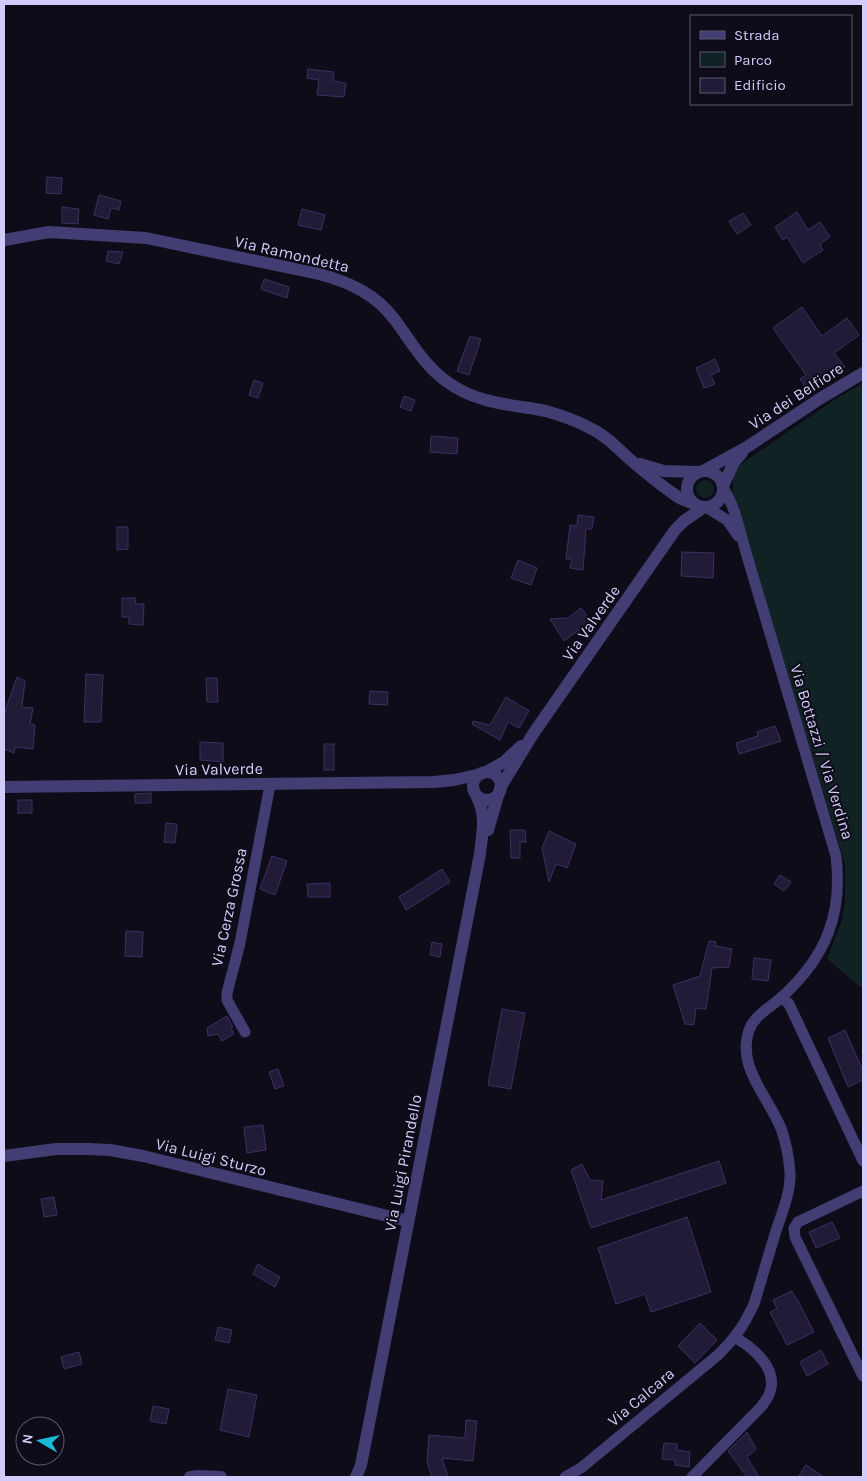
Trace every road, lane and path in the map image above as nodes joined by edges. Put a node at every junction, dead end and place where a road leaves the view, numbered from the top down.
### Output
1 (4, 240) edge
2 (863, 373) edge
3 (747, 448) junction
4 (632, 462) junction
5 (701, 471) junction
6 (724, 488) junction
7 (698, 505) junction
8 (675, 530) junction
9 (745, 549) junction
10 (534, 734) junction
11 (483, 773) junction
12 (434, 782) junction
13 (270, 784) junction
14 (4, 787) edge
15 (500, 790) junction
16 (476, 795) junction
17 (480, 854) junction
18 (782, 997) junction
19 (245, 1032) dead end
20 (4, 1156) edge
21 (863, 1161) edge
22 (863, 1191) edge
23 (408, 1221) junction
24 (736, 1338) junction
25 (863, 1376) edge
26 (190, 1477) edge
27 (221, 1477) edge
28 (356, 1477) edge
29 (565, 1477) edge
30 (692, 1477) edge

1 - 4 street, Via Ramondetta
2 - 3 street, Via dei Belfiore
3 - 5 street
3 - 6 street
4 - 5 street
4 - 7 street, Via Ramondetta
5 - 6 street
5 - 7 street
6 - 7 street
6 - 9 street
7 - 8 street
7 - 8 street
7 - 9 street
8 - 10 street, Via Valverde
9 - 18 street, Via Bottazzi / Via Verdina
10 - 11 street
10 - 15 street
11 - 12 street
11 - 15 street
11 - 16 street
12 - 13 street, Via Valverde
12 - 16 street
13 - 14 street, Via Valverde
13 - 19 street, Via Cerza Grossa
15 - 16 street
15 - 17 street
16 - 17 street
17 - 23 street, Via Luigi Pirandello
18 - 21 street
18 - 24 street, Via Bottazzi / Via Verdina
20 - 23 street, Via Luigi Sturzo
22 - 25 street
23 - 28 street, Via Luigi Pirandello
24 - 29 street, Via Calcara
24 - 30 street
26 - 27 street

